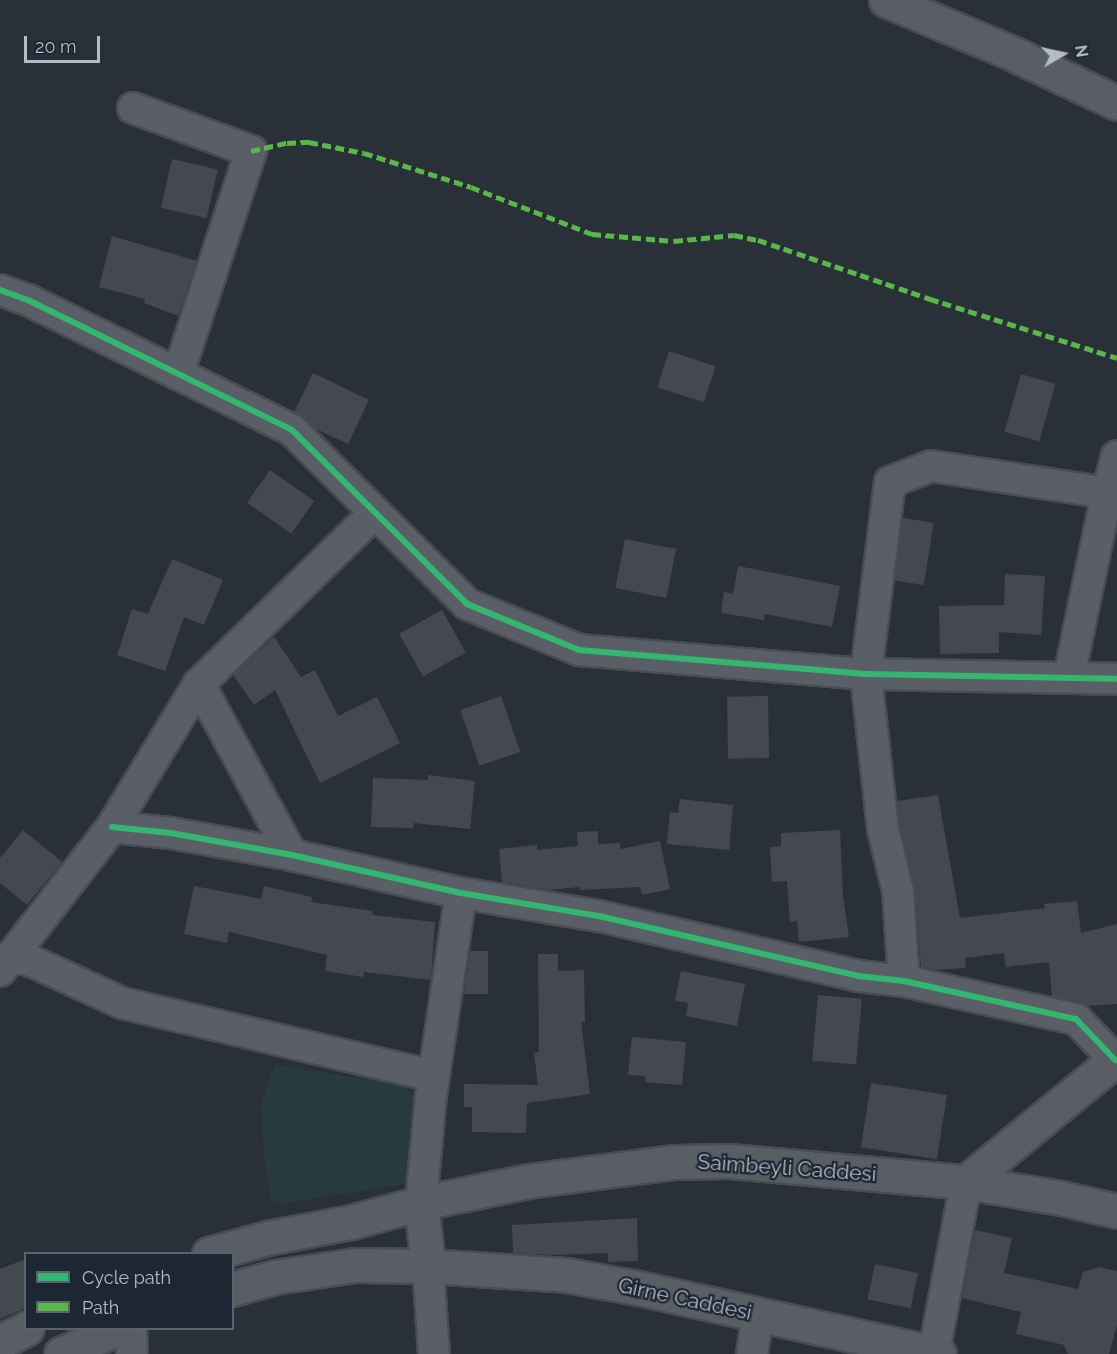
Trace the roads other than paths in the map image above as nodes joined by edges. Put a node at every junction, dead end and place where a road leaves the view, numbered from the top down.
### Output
1 (886, 0) edge
2 (1117, 103) edge
3 (133, 108) dead end
4 (0, 290) edge
5 (178, 374) junction
6 (1117, 456) edge
7 (1107, 493) junction
8 (375, 513) junction
9 (866, 674) junction
10 (1069, 676) junction
11 (1117, 679) edge
12 (200, 684) junction
13 (112, 827) junction
14 (292, 855) junction
15 (461, 893) junction
16 (6, 963) edge
17 (904, 981) junction
18 (1116, 1059) edge
19 (434, 1076) junction
20 (966, 1182) junction
21 (421, 1203) junction
22 (1117, 1211) edge
23 (217, 1252) edge
24 (428, 1266) junction
25 (234, 1289) edge
26 (758, 1314) junction
27 (25, 1330) edge
28 (116, 1330) edge
29 (130, 1330) edge
30 (0, 1342) edge
31 (937, 1353) edge
32 (61, 1354) edge
33 (132, 1354) edge
34 (434, 1354) edge
35 (752, 1354) edge

1 - 2 street
3 - 5 street
4 - 5 street
5 - 8 street
6 - 7 street
7 - 9 street
7 - 10 street
8 - 9 street
8 - 12 street
9 - 10 street
9 - 17 street
10 - 11 street
12 - 13 street
12 - 14 street
13 - 14 street
13 - 16 street
14 - 15 street
15 - 17 street
15 - 19 street
16 - 19 street
17 - 18 street
18 - 20 street
19 - 21 street
20 - 21 street, Saimbeyli Caddesi
20 - 22 street, Saimbeyli Caddesi
20 - 31 street
21 - 23 street, Saimbeyli Caddesi
21 - 24 street
24 - 25 street, Girne Caddesi
24 - 26 street, Girne Caddesi
24 - 34 street
26 - 31 street, Girne Caddesi
26 - 35 street
27 - 30 street
28 - 32 street
29 - 33 street

